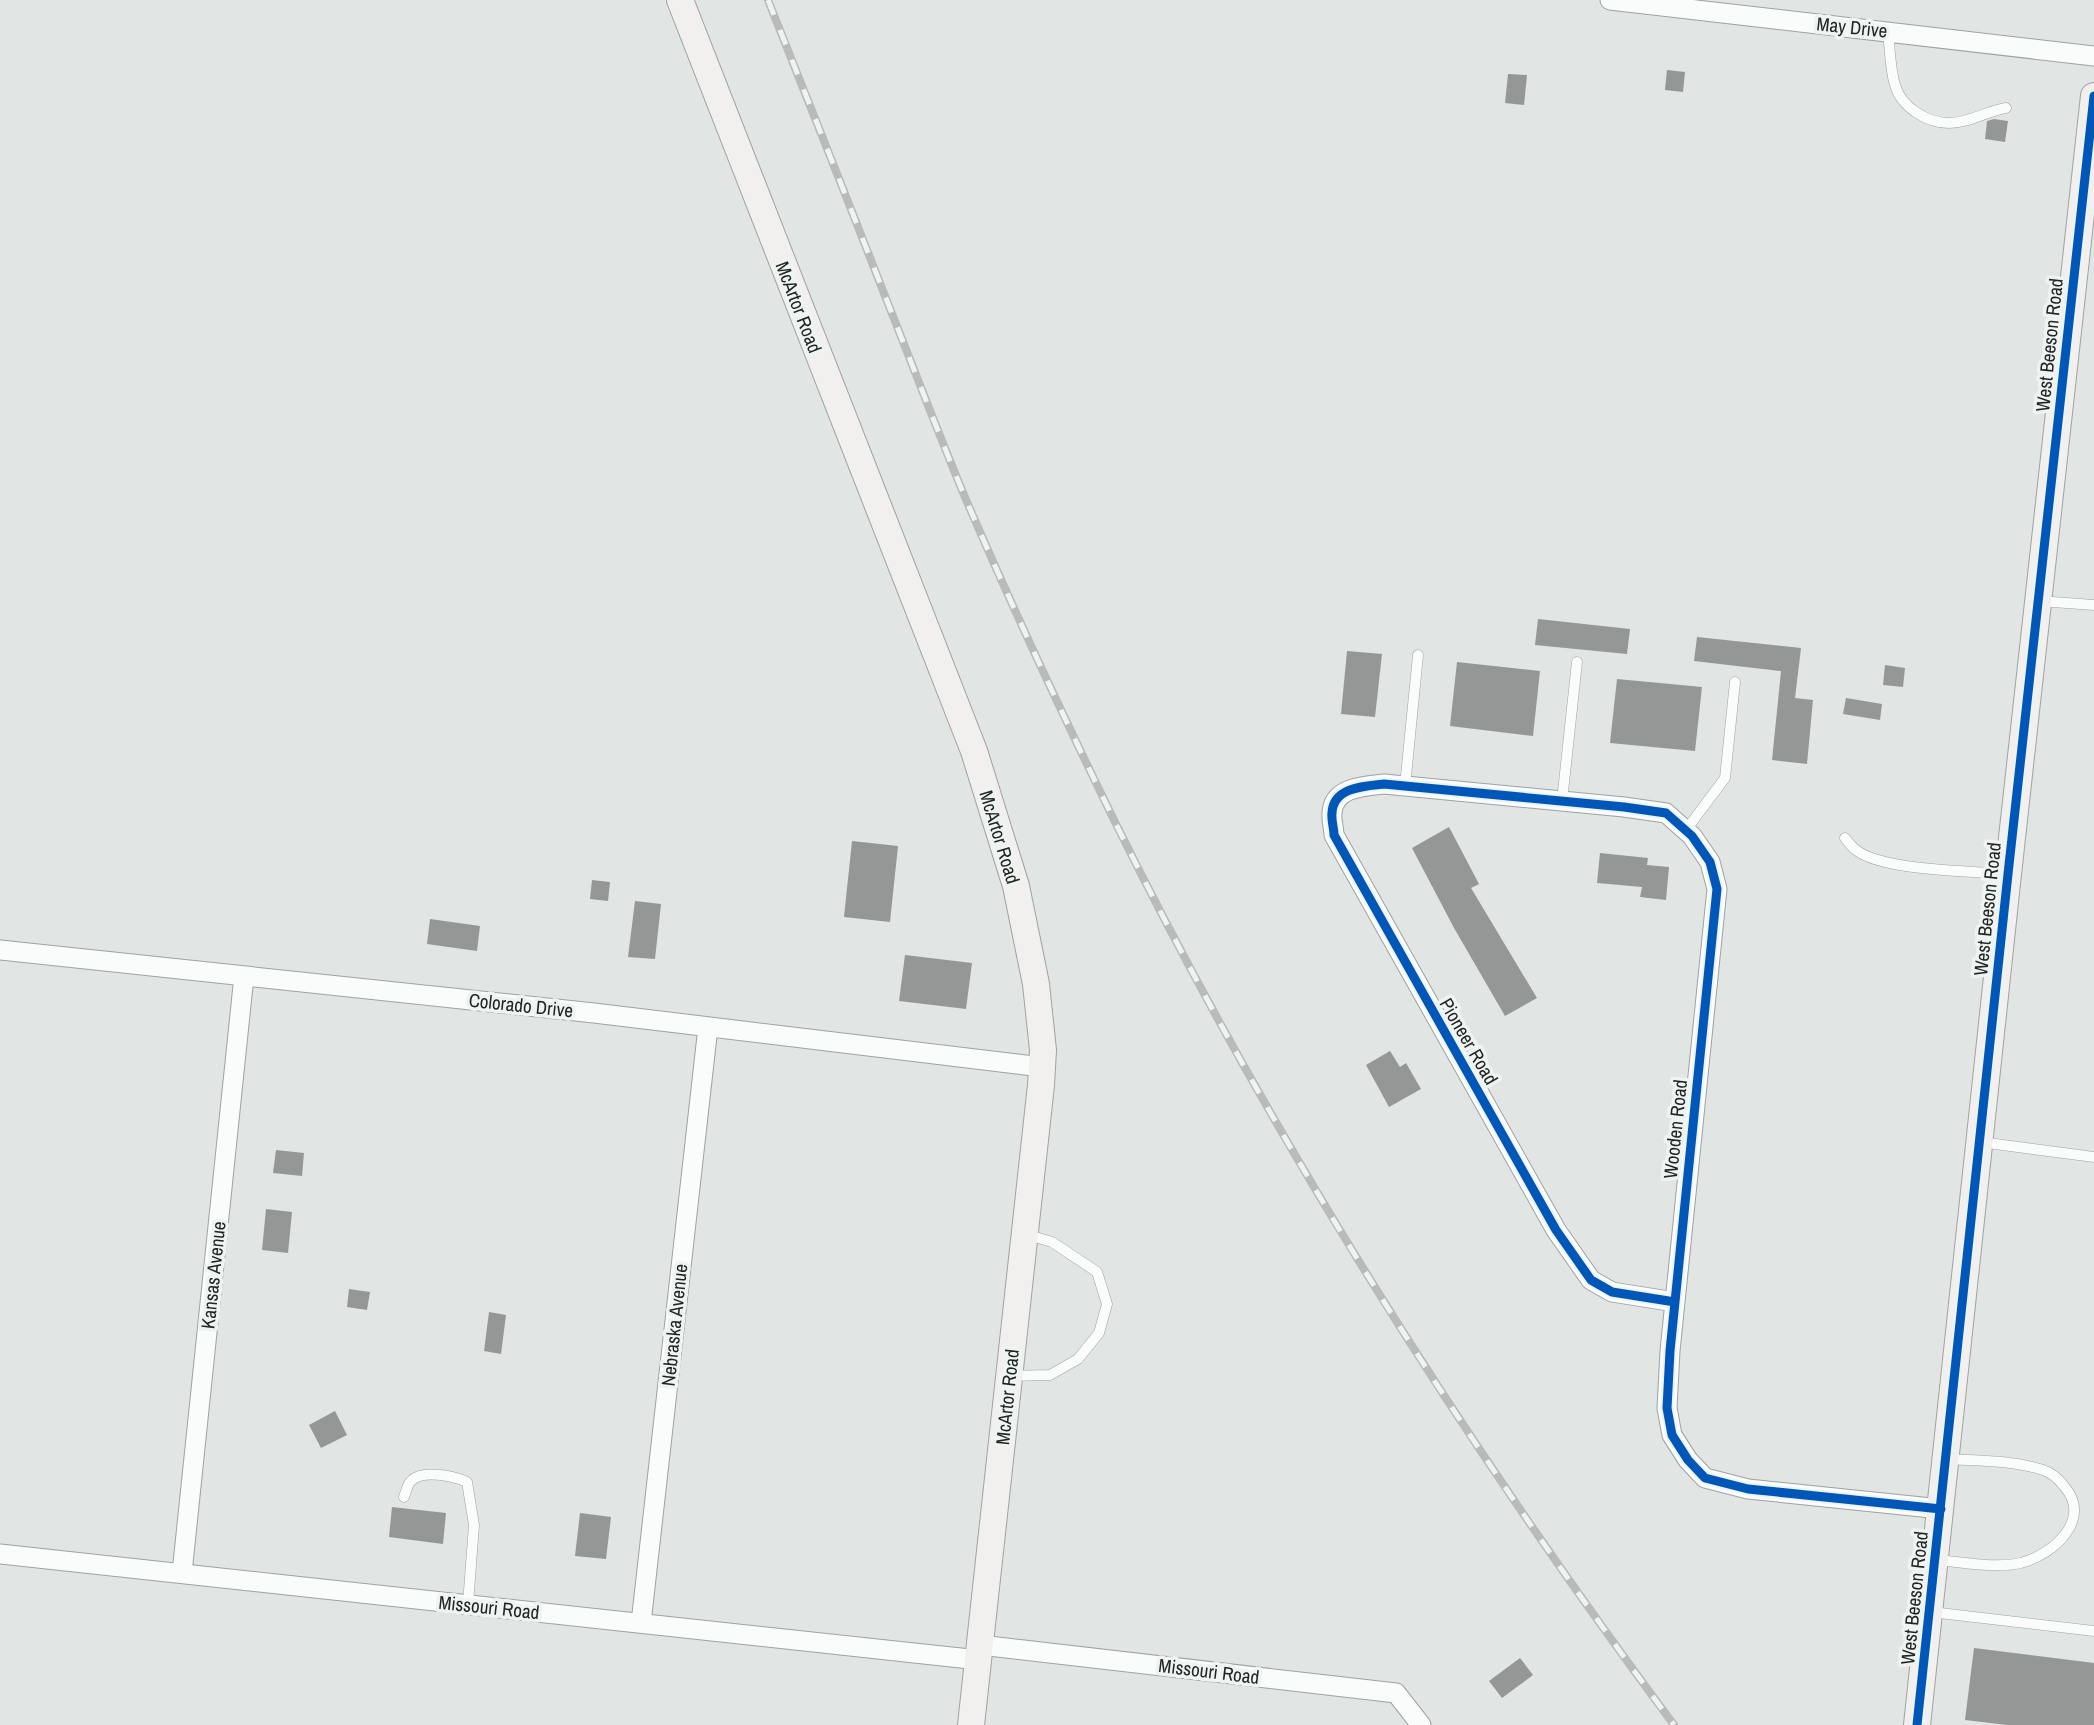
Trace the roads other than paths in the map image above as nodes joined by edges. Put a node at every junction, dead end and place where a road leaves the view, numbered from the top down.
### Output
1 (680, 0) edge
2 (1610, 0) edge
3 (1888, 31) junction
4 (2094, 56) edge
5 (2094, 96) edge
6 (2006, 108) dead end
7 (2038, 601) junction
8 (2094, 605) edge
9 (1418, 655) dead end
10 (1577, 662) dead end
11 (1735, 682) dead end
12 (1405, 786) junction
13 (1562, 801) junction
14 (1686, 831) junction
15 (1845, 838) dead end
16 (2008, 874) junction
17 (0, 950) edge
18 (244, 976) junction
19 (708, 1027) junction
20 (1042, 1068) junction
21 (1980, 1142) junction
22 (2094, 1157) edge
23 (1025, 1234) junction
24 (1675, 1302) junction
25 (1009, 1376) junction
26 (1947, 1459) junction
27 (404, 1497) dead end
28 (1941, 1509) junction
29 (0, 1554) edge
30 (1936, 1560) junction
31 (182, 1573) junction
32 (468, 1604) junction
33 (1930, 1611) junction
34 (641, 1623) junction
35 (2094, 1631) edge
36 (979, 1652) junction
37 (971, 1725) edge
38 (1422, 1725) edge
39 (1917, 1725) edge

1 - 20 main road, McArtor Road
2 - 3 street, May Drive
3 - 4 street, May Drive
3 - 6 lane
5 - 7 main road, West Beeson Road
7 - 8 lane
7 - 16 main road, West Beeson Road
9 - 12 lane
10 - 13 lane
11 - 14 lane
12 - 13 street, Wooden Road
12 - 24 street, Pioneer Road
13 - 14 street, Wooden Road
14 - 24 street, Wooden Road
15 - 16 lane
16 - 21 main road, West Beeson Road
17 - 18 street, Colorado Drive
18 - 19 street, Colorado Drive
18 - 31 street, Kansas Avenue
19 - 20 street, Colorado Drive
19 - 34 street, Nebraska Avenue
20 - 23 main road, McArtor Road
21 - 22 lane
21 - 26 main road, West Beeson Road
23 - 25 main road, McArtor Road
23 - 25 lane
24 - 28 street, Wooden Road
25 - 36 main road, McArtor Road
26 - 28 main road, West Beeson Road
26 - 30 lane
27 - 32 lane
28 - 30 main road, West Beeson Road
29 - 31 street, Missouri Road
30 - 33 main road, West Beeson Road
31 - 32 street, Missouri Road
32 - 34 street, Missouri Road
33 - 35 lane
33 - 39 main road, West Beeson Road
34 - 36 street, Missouri Road
36 - 37 main road, McArtor Road
36 - 38 street, Missouri Road

